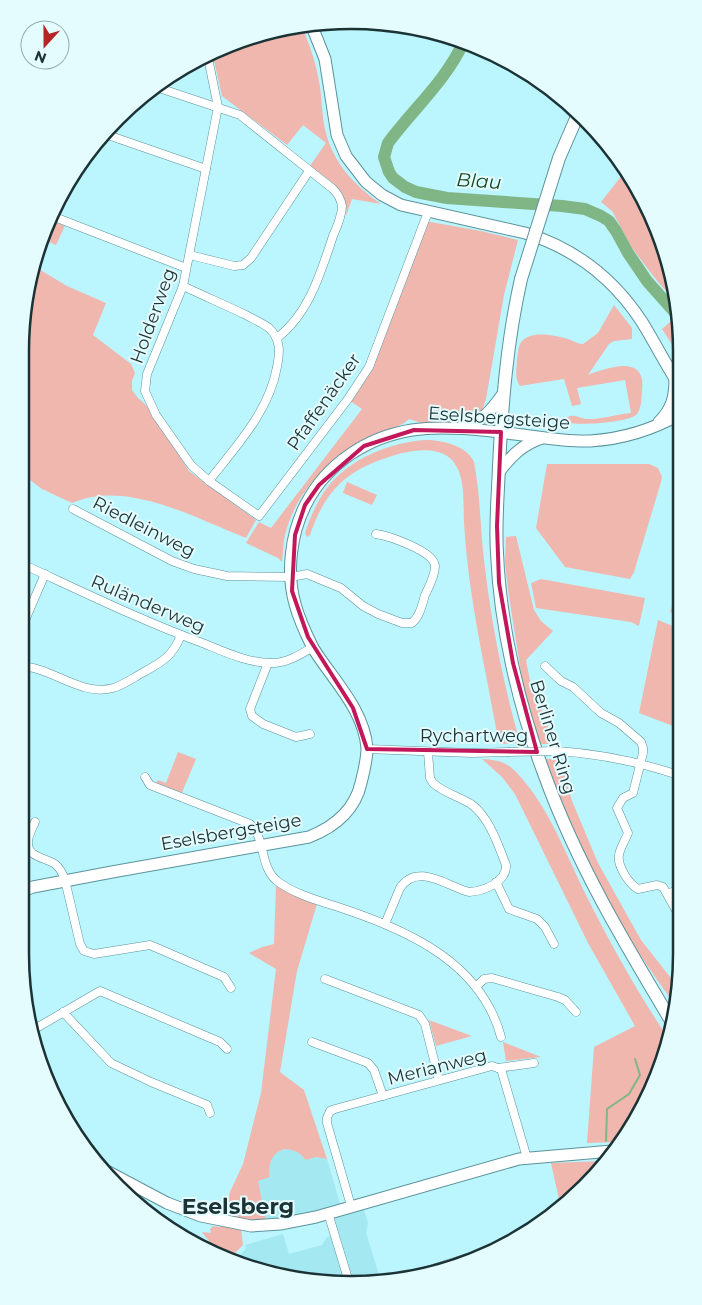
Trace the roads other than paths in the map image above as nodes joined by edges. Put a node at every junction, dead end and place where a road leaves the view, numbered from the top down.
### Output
1 (315, 31) edge
2 (209, 62) edge
3 (163, 89) edge
4 (218, 108) junction
5 (576, 120) edge
6 (111, 136) edge
7 (206, 170) junction
8 (309, 171) junction
9 (428, 212) junction
10 (57, 218) edge
11 (190, 254) junction
12 (186, 268) junction
13 (183, 286) junction
14 (277, 338) junction
15 (673, 375) edge
16 (503, 394) junction
17 (673, 401) edge
18 (673, 417) edge
19 (447, 429) junction
20 (649, 429) junction
21 (501, 432) junction
22 (542, 438) junction
23 (499, 472) junction
24 (209, 481) junction
25 (73, 509) dead end
26 (259, 516) joint
27 (376, 534) dead end
28 (29, 566) edge
29 (45, 574) junction
30 (290, 577) junction
31 (29, 611) edge
32 (181, 636) junction
33 (313, 647) junction
34 (268, 663) junction
35 (545, 666) dead end
36 (29, 668) edge
37 (310, 734) dead end
38 (367, 749) junction
39 (428, 752) junction
40 (641, 763) junction
41 (673, 773) edge
42 (145, 777) dead end
43 (35, 822) dead end
44 (29, 837) edge
45 (260, 846) junction
46 (29, 850) edge
47 (65, 880) junction
48 (496, 882) junction
49 (29, 890) edge
50 (673, 892) edge
51 (668, 894) junction
52 (673, 904) edge
53 (385, 924) junction
54 (554, 944) dead end
55 (324, 979) dead end
56 (476, 986) junction
57 (231, 988) dead end
58 (63, 1012) junction
59 (576, 1012) dead end
60 (667, 1014) edge
61 (38, 1027) edge
62 (501, 1037) dead end
63 (312, 1042) dead end
64 (227, 1049) dead end
65 (534, 1063) dead end
66 (498, 1068) junction
67 (439, 1080) junction
68 (383, 1096) junction
69 (210, 1113) dead end
70 (606, 1152) edge
71 (527, 1158) junction
72 (131, 1189) edge
73 (351, 1206) junction
74 (328, 1213) junction
75 (347, 1276) edge

1 - 9 street
2 - 4 street, Holderweg
3 - 4 street
4 - 7 street, Holderweg
4 - 8 street
5 - 16 main road, Berliner Ring, bridge
6 - 7 street
7 - 11 street, Holderweg
8 - 11 street
8 - 14 street
9 - 15 street
9 - 26 street, Pfaffenäcker
10 - 12 street
11 - 12 street, Holderweg
12 - 13 street, Holderweg
13 - 14 street
13 - 24 street, Holderweg
14 - 24 street
16 - 19 street
16 - 21 main road, Berliner Ring
17 - 20 street
18 - 20 street, Eselsbergsteige
19 - 21 street, Eselsbergsteige
19 - 30 street, Eselsbergsteige
20 - 22 street, Eselsbergsteige
21 - 22 street, Eselsbergsteige
21 - 23 main road, Berliner Ring
22 - 23 street
23 - 60 main road, Berliner Ring
24 - 26 street, Holderweg
25 - 30 street, Riedleinweg
27 - 30 street, Riedleinweg
28 - 29 street, Ruländerweg
29 - 31 street
29 - 32 street, Ruländerweg
30 - 33 street, Eselsbergsteige
32 - 34 street, Ruländerweg
32 - 36 street
33 - 34 street, Ruländerweg
33 - 38 street, Eselsbergsteige
34 - 37 street
35 - 40 street
38 - 39 street, Rychartweg
38 - 45 street, Eselsbergsteige
39 - 40 street, Rychartweg, bridge
39 - 48 street
40 - 41 street, Rychartweg
40 - 51 street
42 - 45 street
43 - 44 street
45 - 47 street, Eselsbergsteige
45 - 53 street
46 - 47 street
47 - 49 street, Eselsbergsteige
47 - 57 street
48 - 53 street
48 - 54 street
50 - 51 street
51 - 52 street
53 - 56 street
55 - 67 street
56 - 59 street
56 - 62 street
58 - 61 street
58 - 64 street
58 - 69 street
63 - 68 street, Merianweg
65 - 66 street, Merianweg
66 - 67 street, Merianweg
66 - 71 street, Merianweg
67 - 68 street, Merianweg
68 - 73 street, Merianweg
70 - 71 street
71 - 73 street
72 - 74 street
73 - 74 street
74 - 75 street

